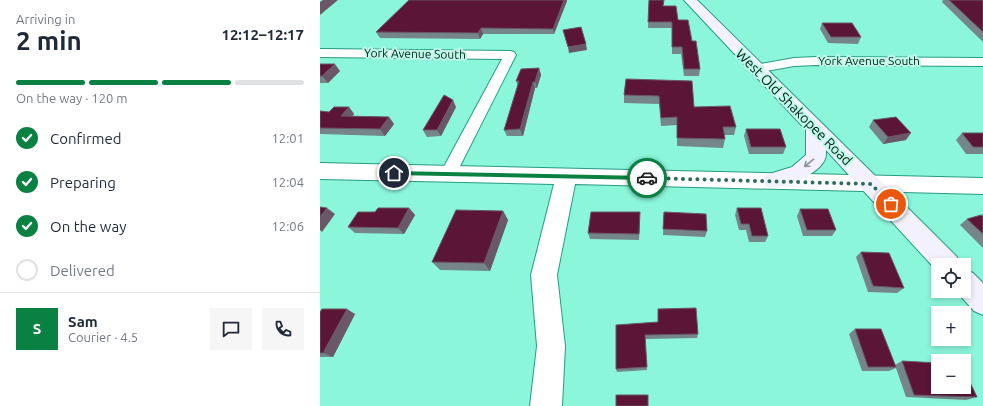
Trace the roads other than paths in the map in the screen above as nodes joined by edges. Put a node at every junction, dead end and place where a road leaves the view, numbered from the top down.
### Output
1 (690, 0) edge
2 (320, 52) edge
3 (983, 62) edge
4 (755, 69) junction
5 (815, 127) junction
6 (320, 171) edge
7 (448, 174) junction
8 (566, 176) junction
9 (773, 181) junction
10 (871, 184) junction
11 (983, 186) edge
12 (941, 258) edge
13 (971, 289) edge
14 (983, 302) edge
15 (546, 406) edge

1 - 4 main road, West Old Shakopee Road
2 - 7 street, York Avenue South
3 - 4 street, York Avenue South
4 - 5 main road, West Old Shakopee Road
5 -> 9 main road
5 - 10 main road, West Old Shakopee Road
6 - 7 street
7 - 8 street
8 - 9 street
8 - 15 street
9 - 10 street
10 - 11 street
10 - 12 main road, West Old Shakopee Road
13 - 14 main road

